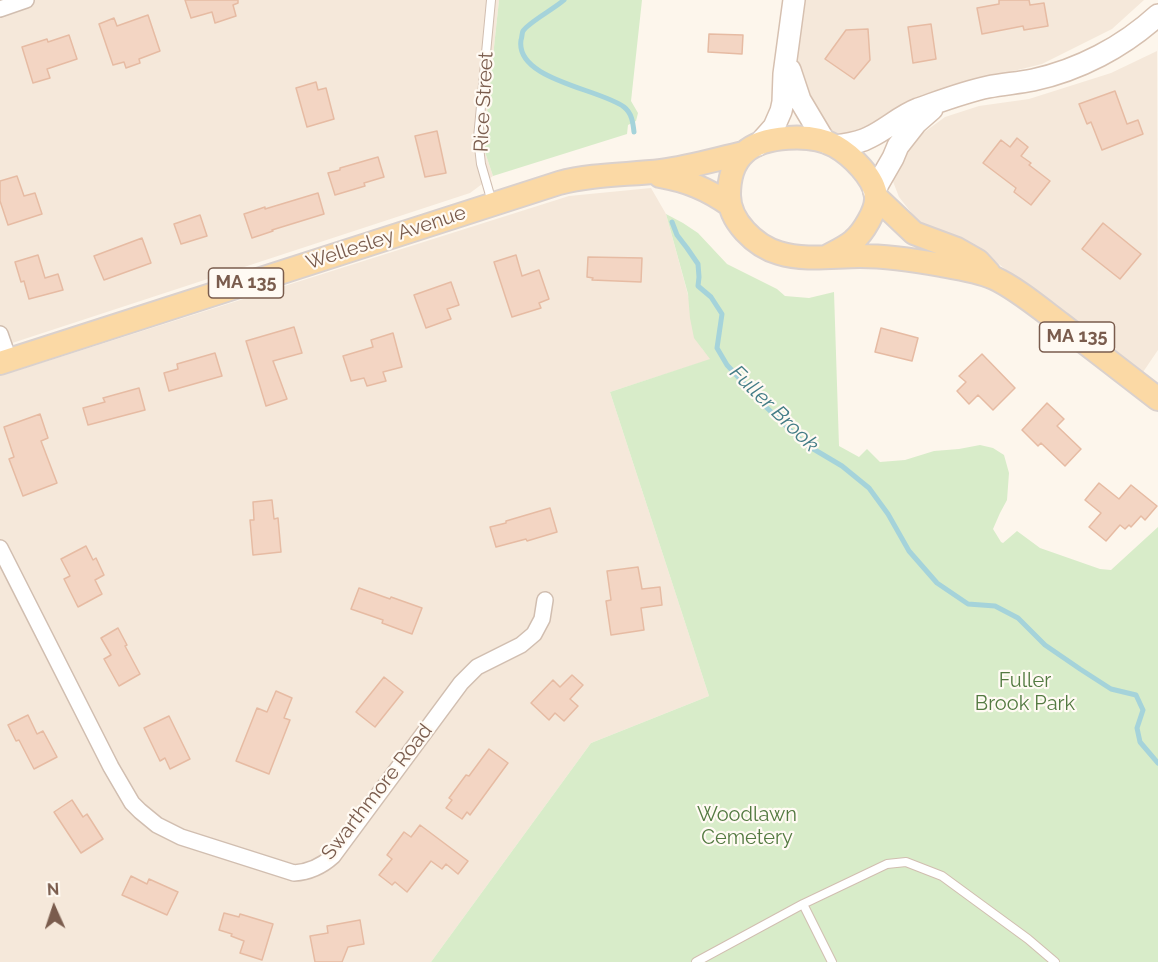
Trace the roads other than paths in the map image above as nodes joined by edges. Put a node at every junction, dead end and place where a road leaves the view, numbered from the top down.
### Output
1 (26, 0) edge
2 (491, 0) edge
3 (794, 0) edge
4 (0, 9) edge
5 (1158, 15) edge
6 (788, 53) junction
7 (941, 101) junction
8 (830, 144) junction
9 (751, 149) junction
10 (637, 173) junction
11 (875, 194) junction
12 (492, 203) junction
13 (730, 205) junction
14 (826, 257) junction
15 (994, 278) junction
16 (0, 334) edge
17 (4, 361) edge
18 (1158, 399) edge
19 (0, 548) edge
20 (545, 600) dead end
21 (803, 904) junction
22 (696, 962) edge
23 (832, 962) edge
24 (1055, 962) edge

1 - 4 street
2 - 12 lane, Rice Street
3 - 6 main road
5 - 7 main road
6 - 8 main road
6 - 9 main road
7 - 8 main road
7 - 11 main road
8 - 9 main road, MA 135
8 - 11 main road, MA 135
9 - 10 main road, Wellesley Avenue / MA 135
9 - 13 main road
10 - 12 main road, Wellesley Avenue / MA 135
10 - 13 main road, MA 135
11 - 14 main road
11 - 15 main road, MA 135
12 - 17 main road, Wellesley Avenue / MA 135
13 - 14 main road, MA 135
14 - 15 main road, MA 135
15 - 18 main road, MA 135
16 - 17 street
19 - 20 street, Swarthmore Road
21 - 22 lane
21 - 23 lane
21 - 24 lane

